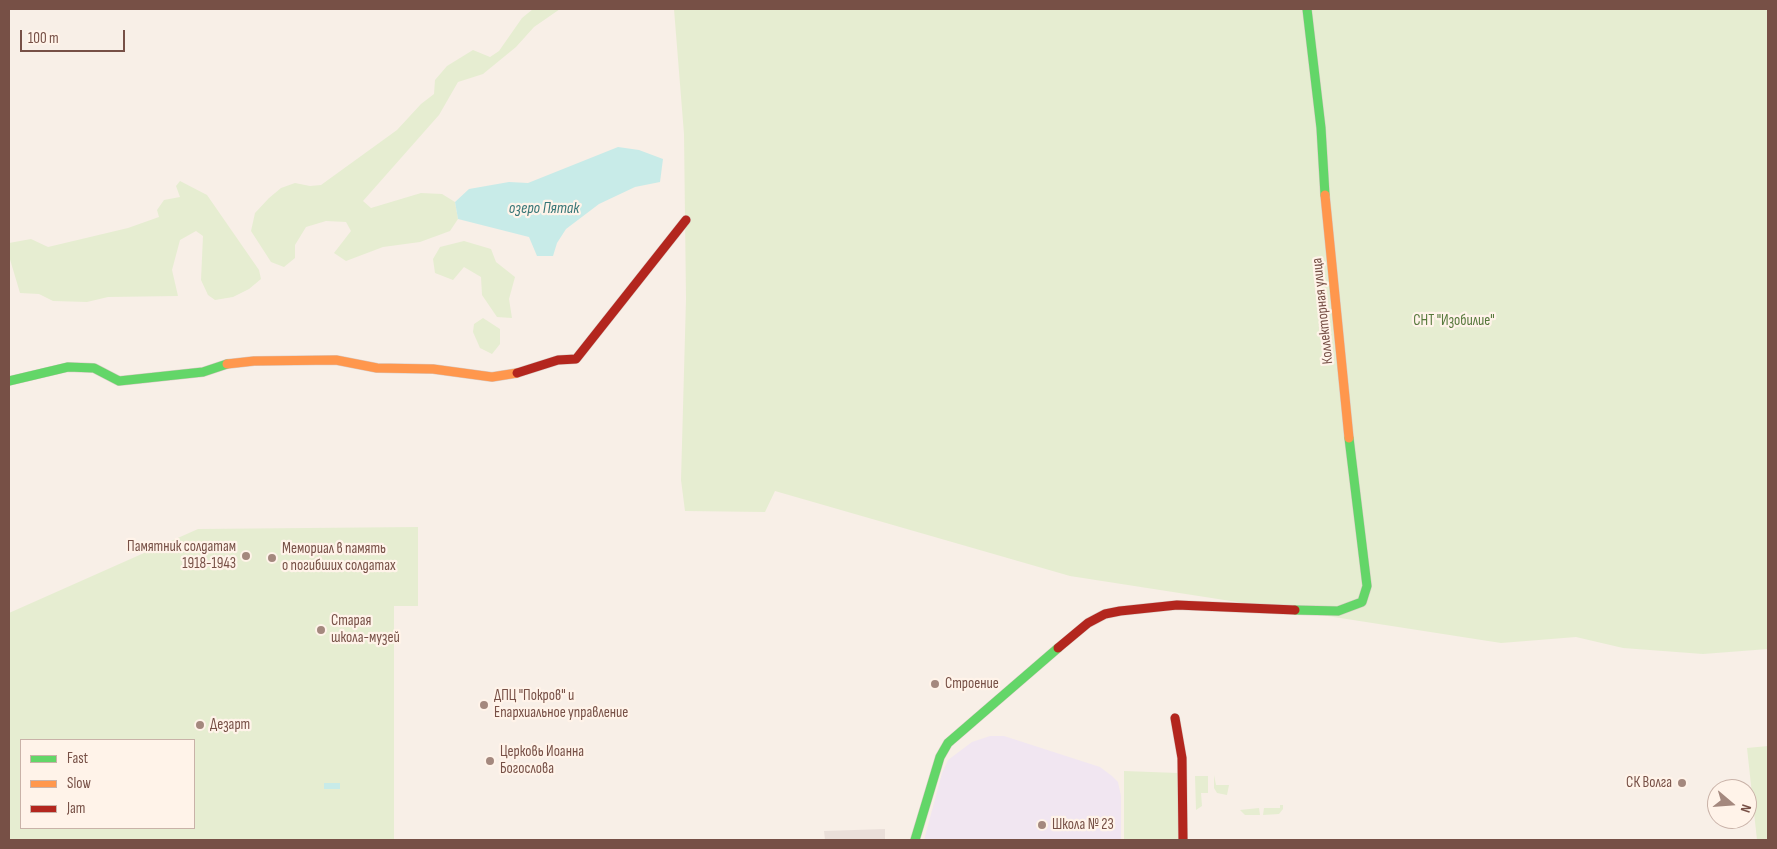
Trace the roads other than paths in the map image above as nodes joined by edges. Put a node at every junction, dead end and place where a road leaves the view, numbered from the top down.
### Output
1 (1307, 9) edge
2 (686, 220) dead end
3 (9, 381) edge
4 (1175, 718) dead end
5 (916, 840) edge
6 (1183, 840) edge

1 - 5 street, Коллекторная улица
2 - 3 street
4 - 6 street

